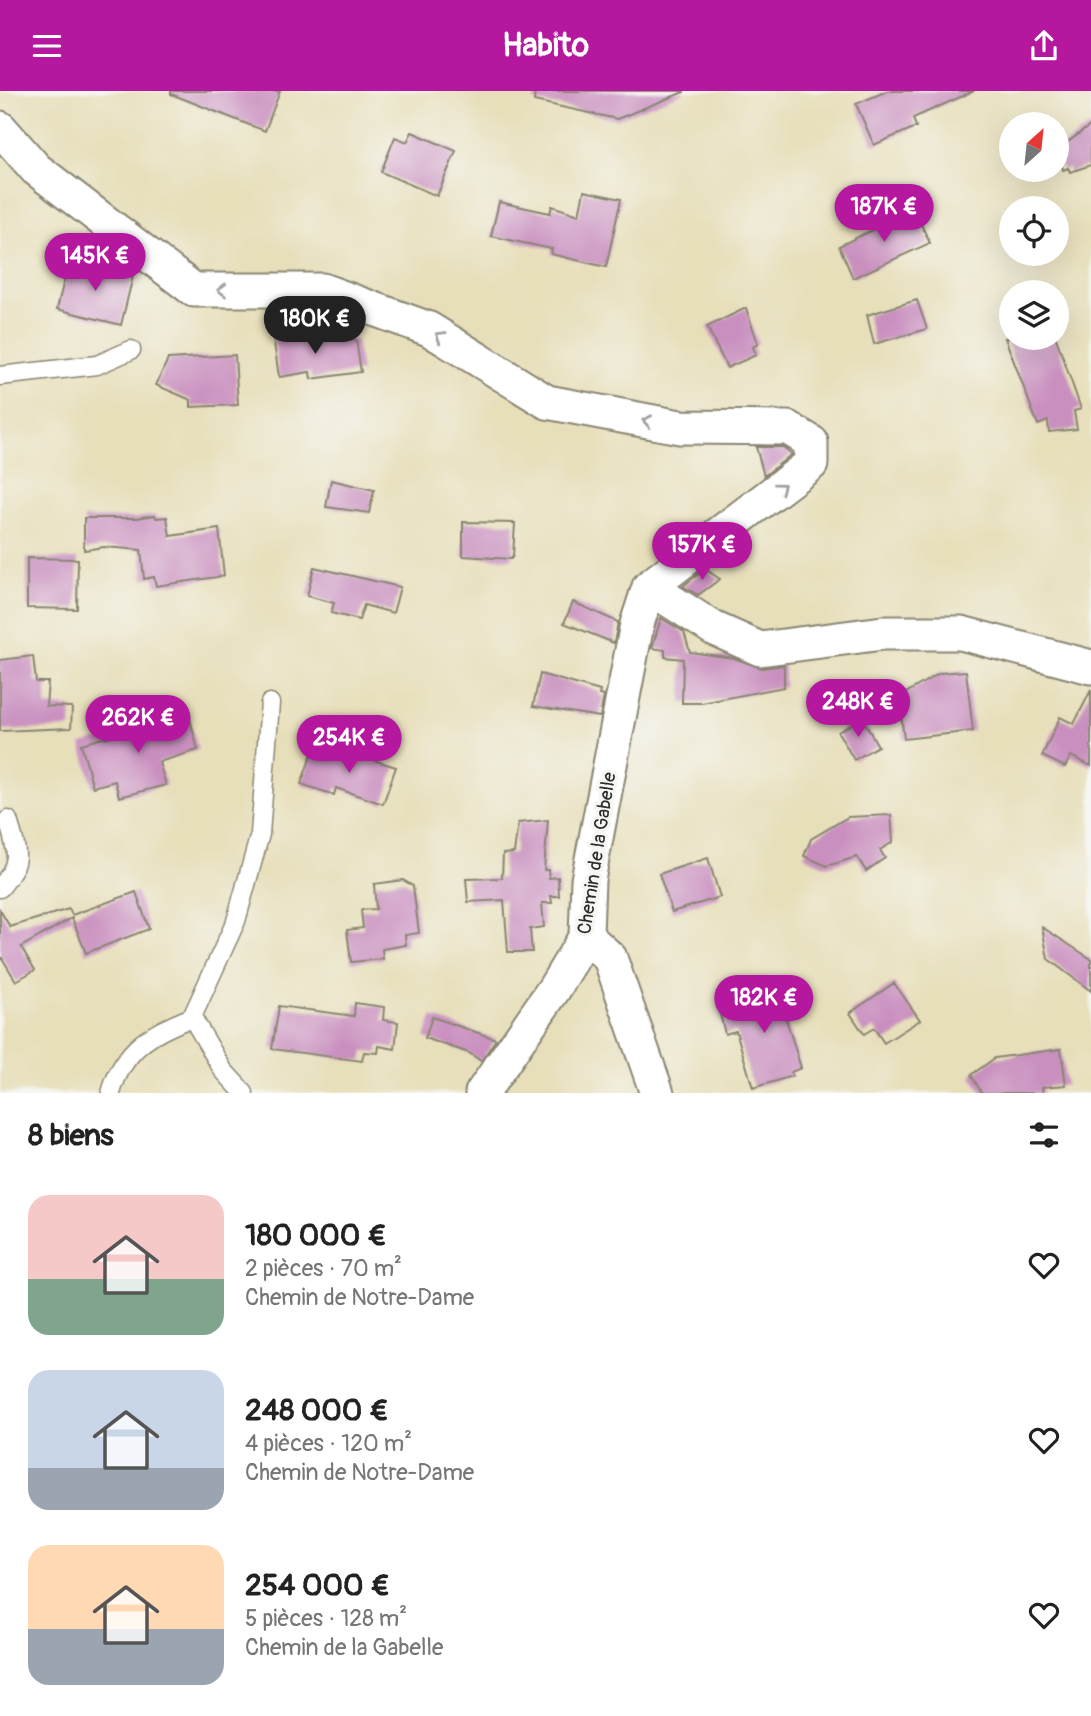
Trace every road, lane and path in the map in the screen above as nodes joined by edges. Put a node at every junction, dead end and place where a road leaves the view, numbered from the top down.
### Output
1 (0, 128) edge
2 (131, 350) dead end
3 (0, 376) edge
4 (649, 587) junction
5 (1091, 667) edge
6 (270, 703) dead end
7 (8, 820) dead end
8 (0, 888) edge
9 (586, 936) junction
10 (192, 1017) junction
11 (111, 1093) edge
12 (244, 1093) edge
13 (482, 1093) edge
14 (657, 1093) edge

4 -> 1 street
2 - 3 lane
4 - 5 street
4 - 9 street, Chemin de la Gabelle
6 - 10 lane
7 - 8 lane
9 - 13 street, Chemin de la Gabelle
9 - 14 street
10 - 11 lane
10 - 12 lane

